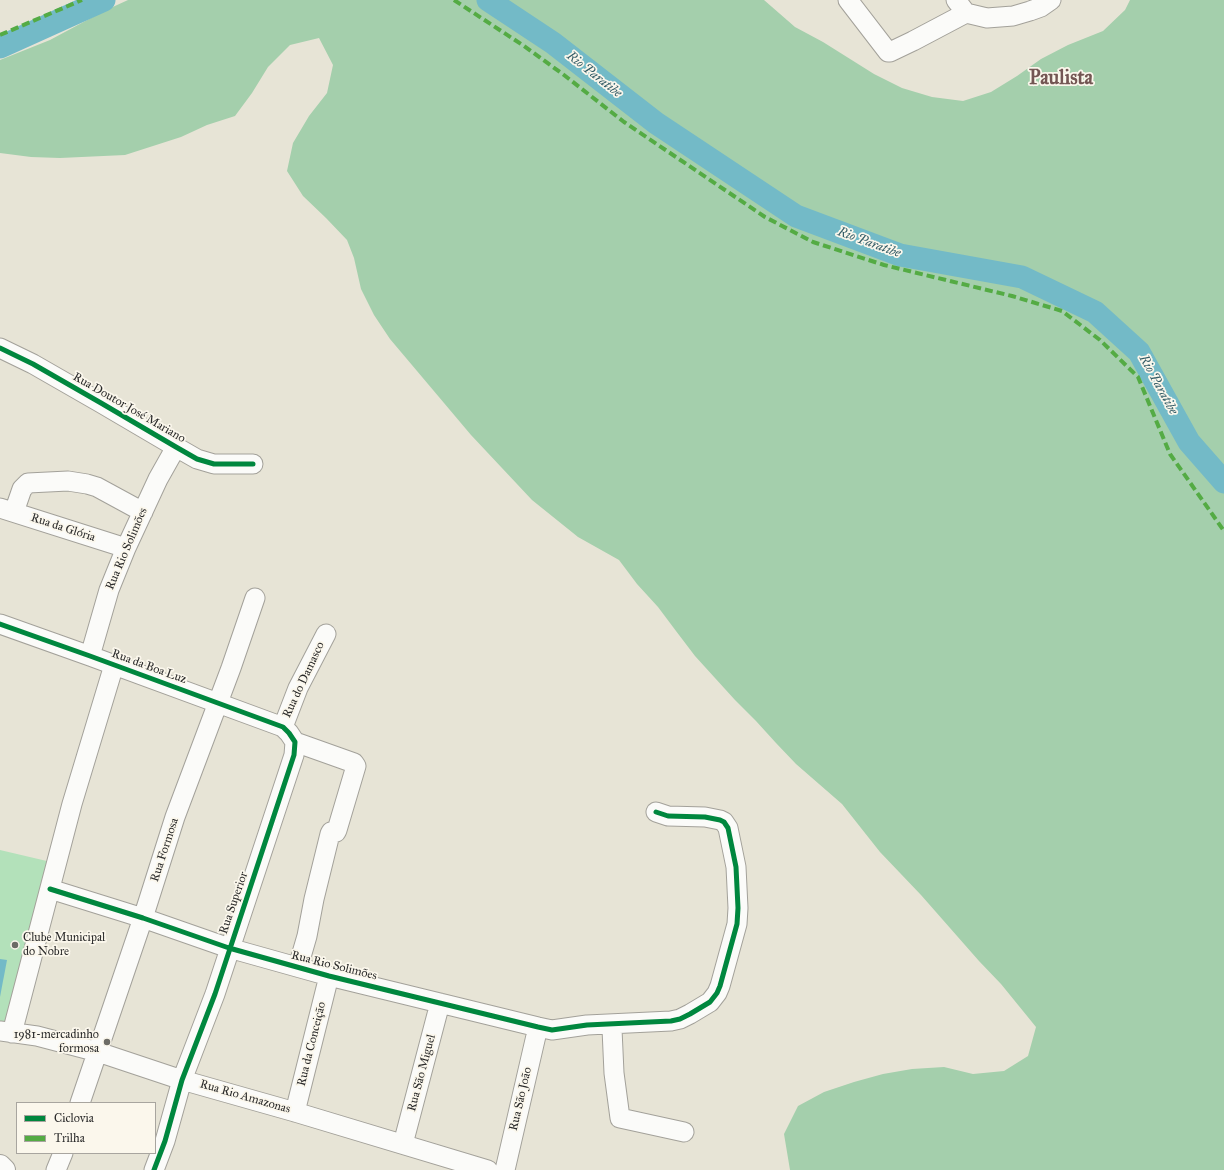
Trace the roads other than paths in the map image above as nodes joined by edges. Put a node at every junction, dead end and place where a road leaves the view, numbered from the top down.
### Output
1 (848, 0) edge
2 (1051, 0) edge
3 (961, 7) edge
4 (0, 348) edge
5 (176, 447) junction
6 (253, 464) dead end
7 (7, 510) edge
8 (143, 512) junction
9 (126, 548) junction
10 (255, 598) dead end
11 (0, 624) edge
12 (326, 634) dead end
13 (90, 656) junction
14 (114, 665) junction
15 (218, 704) junction
16 (289, 734) junction
17 (656, 812) dead end
18 (50, 889) junction
19 (143, 918) junction
20 (229, 948) junction
21 (298, 967) junction
22 (329, 976) junction
23 (440, 1002) junction
24 (615, 1023) junction
25 (538, 1027) junction
26 (6, 1032) edge
27 (98, 1052) junction
28 (182, 1080) junction
29 (80, 1102) edge
30 (295, 1112) junction
31 (684, 1132) dead end
32 (403, 1144) junction
33 (62, 1154) edge
34 (0, 1166) edge
35 (4, 1170) edge
36 (56, 1170) edge
37 (154, 1170) edge
38 (488, 1170) edge
39 (505, 1170) edge

1 - 3 street
2 - 3 street
4 - 5 street, Rua Doutor José Mariano
5 - 6 street, Rua Doutor José Mariano
5 - 8 street, Rua Rio Solimões
7 - 8 street
7 - 9 street, Rua da Glória
8 - 9 street, Rua Rio Solimões
9 - 13 street, Rua Rio Solimões
10 - 15 street, Rua Formosa
11 - 13 street, Rua da Boa Luz
12 - 16 street, Rua do Damasco
13 - 14 street, Rua da Boa Luz
14 - 15 street, Rua da Boa Luz
14 - 18 street
15 - 16 street, Rua da Boa Luz
15 - 19 street, Rua Formosa
16 - 20 street, Rua Superior
16 - 21 street, Rua da Boa Luz
17 - 24 street, Rua Rio Solimões
18 - 19 street, Rua Rio Solimões
18 - 26 street
19 - 20 street, Rua Rio Solimões
19 - 27 street, Rua Formosa
20 - 21 street, Rua Rio Solimões
20 - 28 street, Rua Superior
21 - 22 street, Rua Rio Solimões
22 - 23 street, Rua Rio Solimões
22 - 30 street, Rua da Conceição
23 - 25 street, Rua Rio Solimões
23 - 32 street, Rua São Miguel
24 - 25 street, Rua Rio Solimões
24 - 31 street
25 - 39 street, Rua São João
26 - 27 street, Rua Rio Amazonas
27 - 28 street, Rua Rio Amazonas
27 - 29 street, Rua Formosa
28 - 30 street, Rua Rio Amazonas
28 - 37 street, Rua Superior
30 - 32 street, Rua Rio Amazonas
32 - 38 street, Rua Rio Amazonas
33 - 36 street
34 - 35 main road

